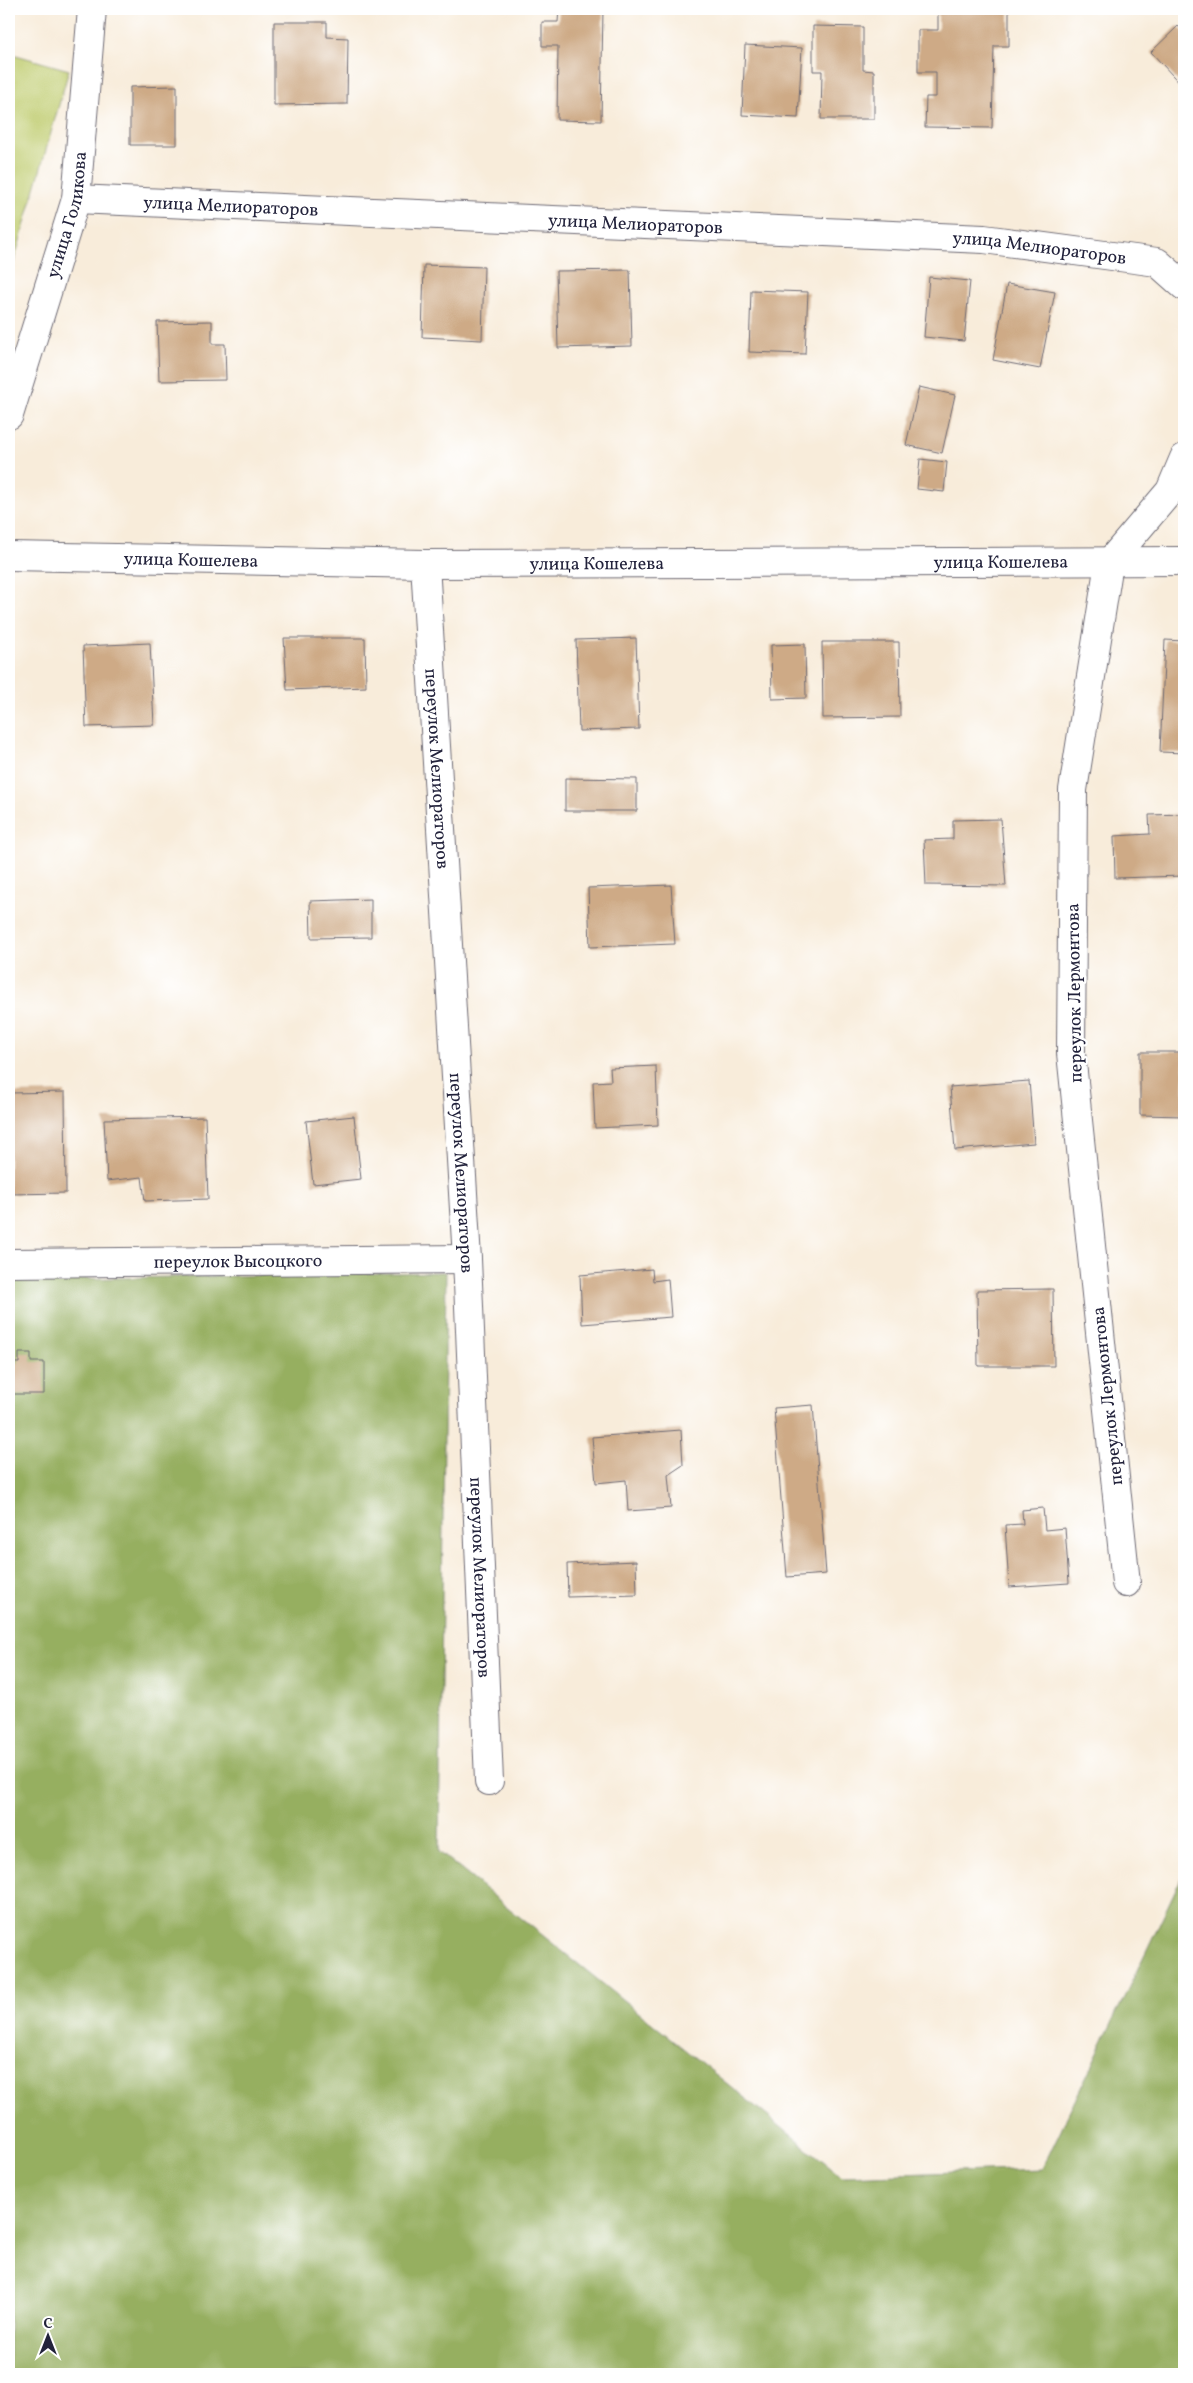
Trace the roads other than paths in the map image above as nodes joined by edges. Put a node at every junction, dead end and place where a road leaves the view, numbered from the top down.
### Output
1 (92, 9) edge
2 (76, 199) junction
3 (1184, 286) edge
4 (9, 415) edge
5 (1184, 458) edge
6 (9, 556) edge
7 (1184, 561) edge
8 (1109, 563) junction
9 (425, 564) junction
10 (466, 1259) junction
11 (9, 1263) edge
12 (1126, 1583) dead end
13 (489, 1781) dead end

1 - 2 street, улица Голикова
2 - 3 street, улица Мелиораторов
2 - 4 street, улица Голикова
5 - 8 street
6 - 9 street, улица Кошелева
7 - 8 street, улица Кошелева
8 - 9 street, улица Кошелева
8 - 12 street, переулок Лермонтова
9 - 10 street, переулок Мелиораторов
10 - 11 street, переулок Высоцкого
10 - 13 street, переулок Мелиораторов

